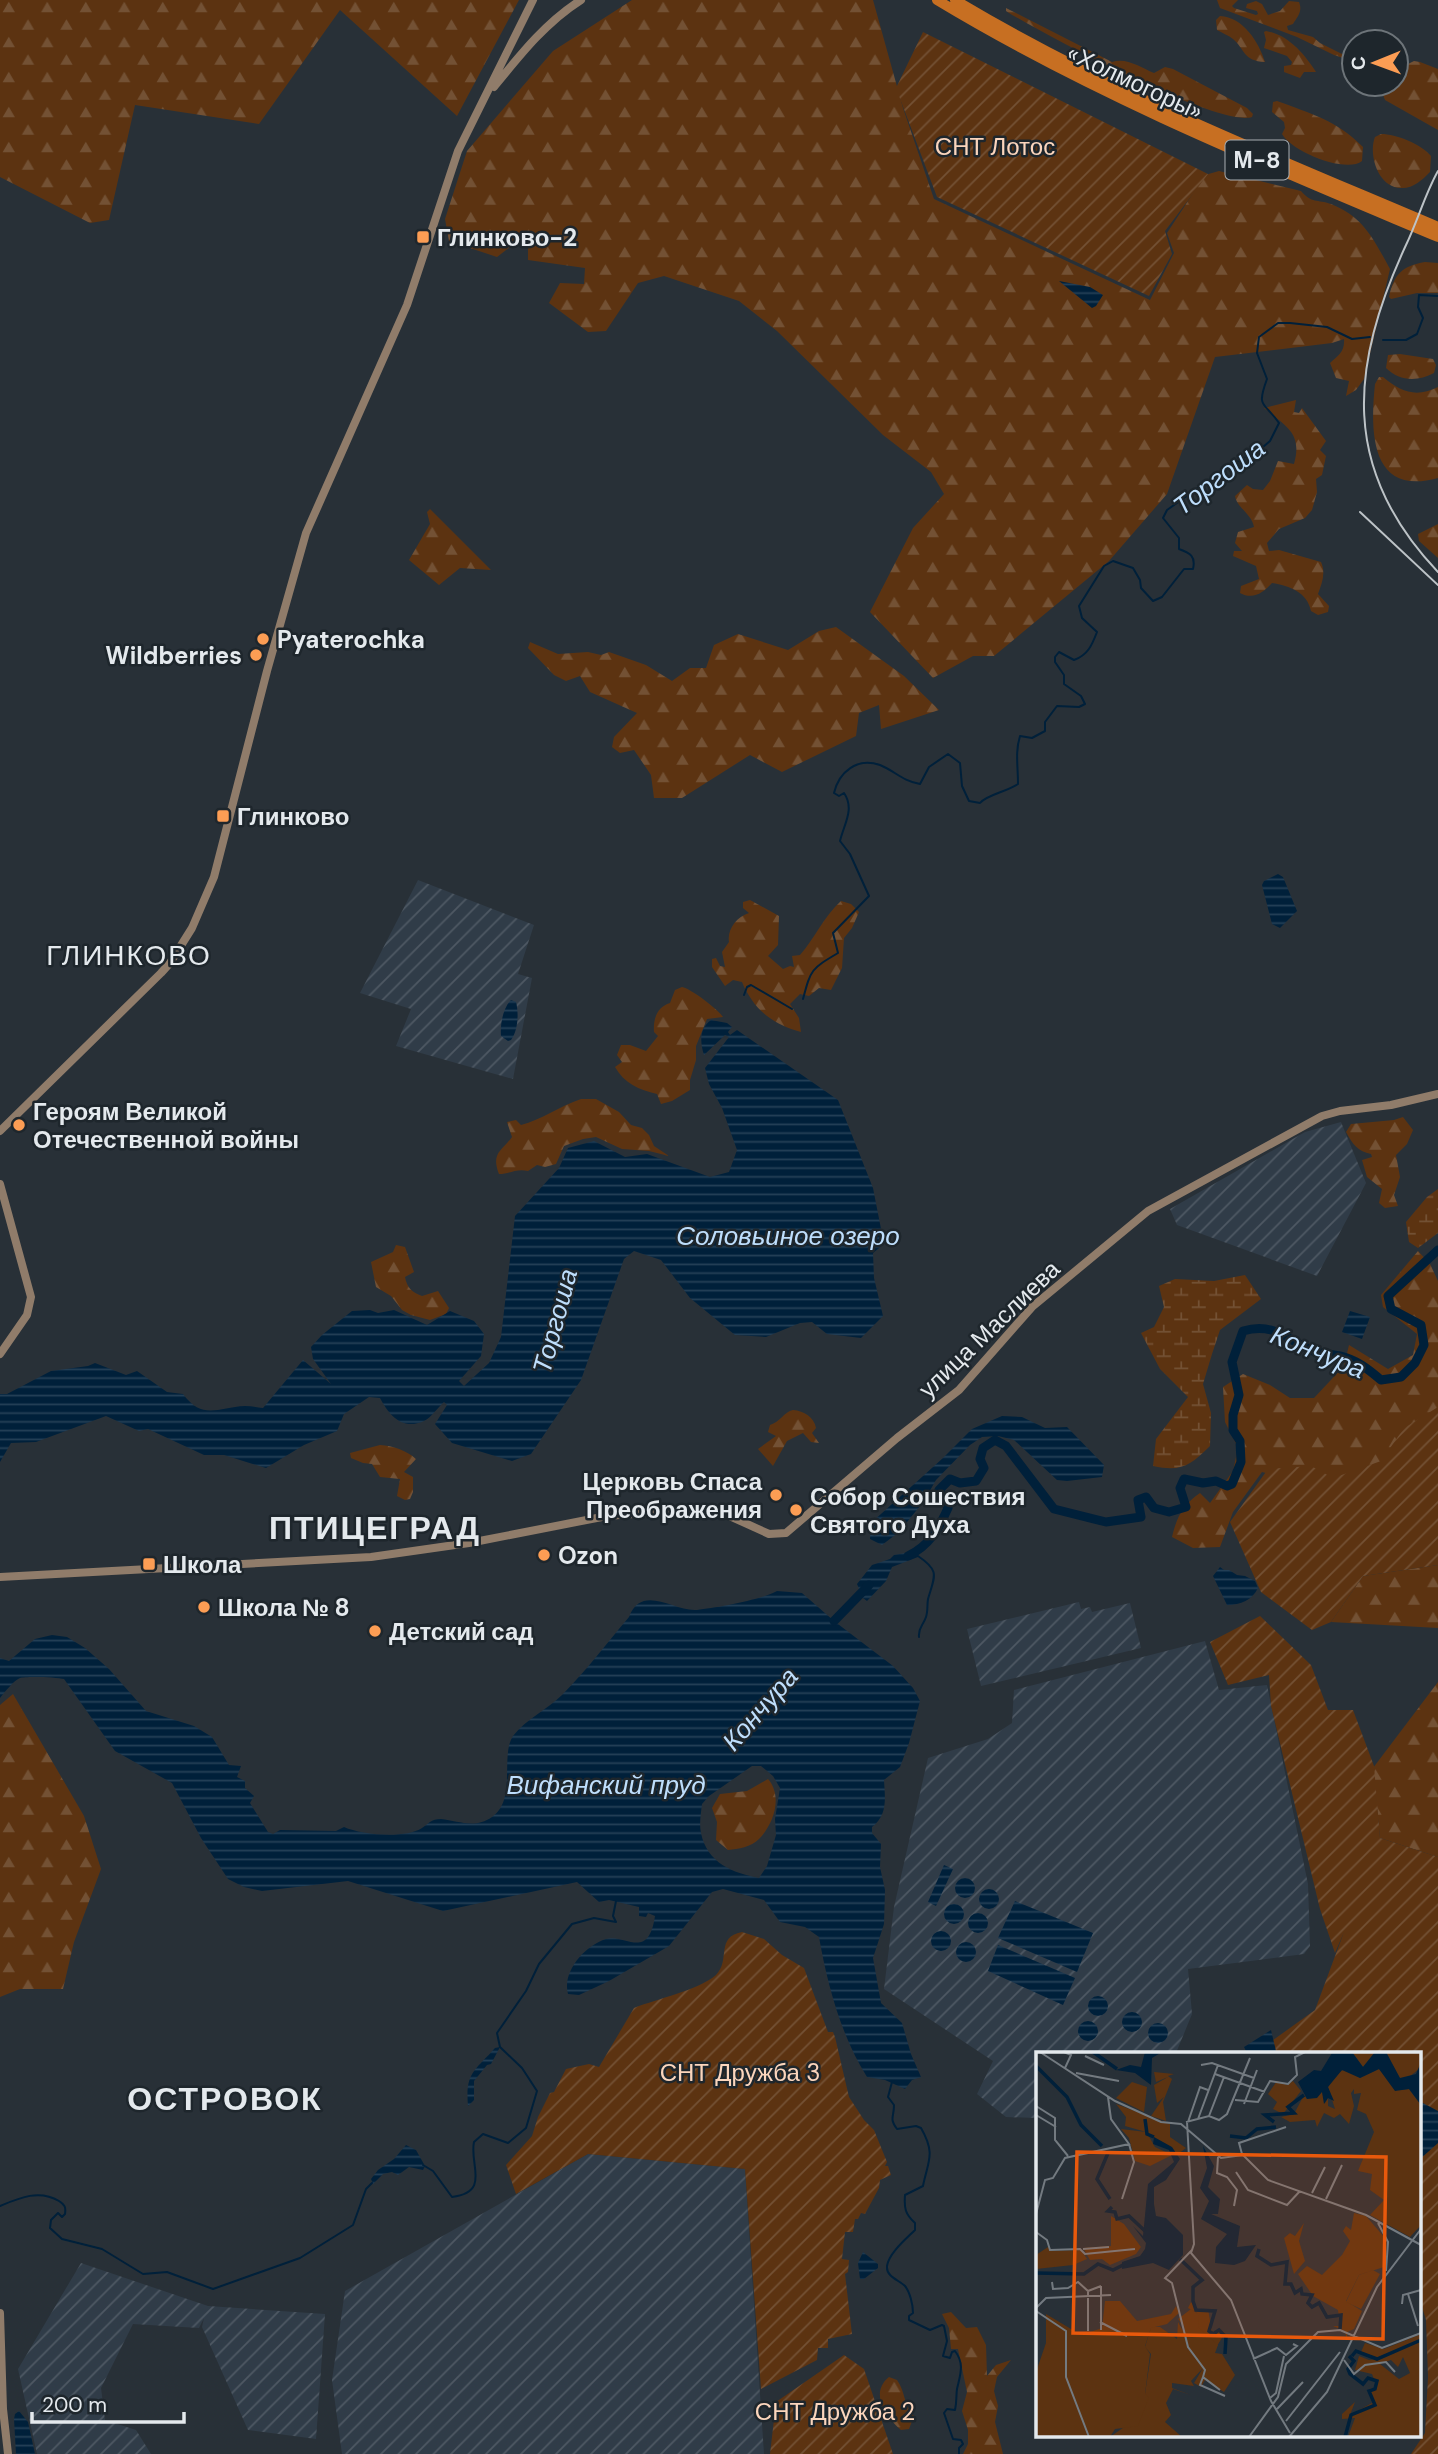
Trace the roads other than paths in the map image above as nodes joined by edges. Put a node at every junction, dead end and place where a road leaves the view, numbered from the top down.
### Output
1 (533, 0) edge
2 (581, 0) edge
3 (937, 0) edge
4 (955, 0) edge
5 (485, 97) junction
6 (1438, 227) edge
7 (1438, 237) edge
8 (1438, 1094) edge
9 (0, 1131) edge
10 (0, 1184) edge
11 (0, 1354) edge
12 (0, 1577) edge
13 (0, 2313) edge
14 (8, 2454) edge

1 - 5 main road
2 - 5 main road
3 - 7 highway, «Холмогоры» / М-8
4 - 6 highway, «Холмогоры» / М-8
5 - 9 main road
8 - 12 main road, улица Маслиева
10 - 11 main road
13 - 14 main road

